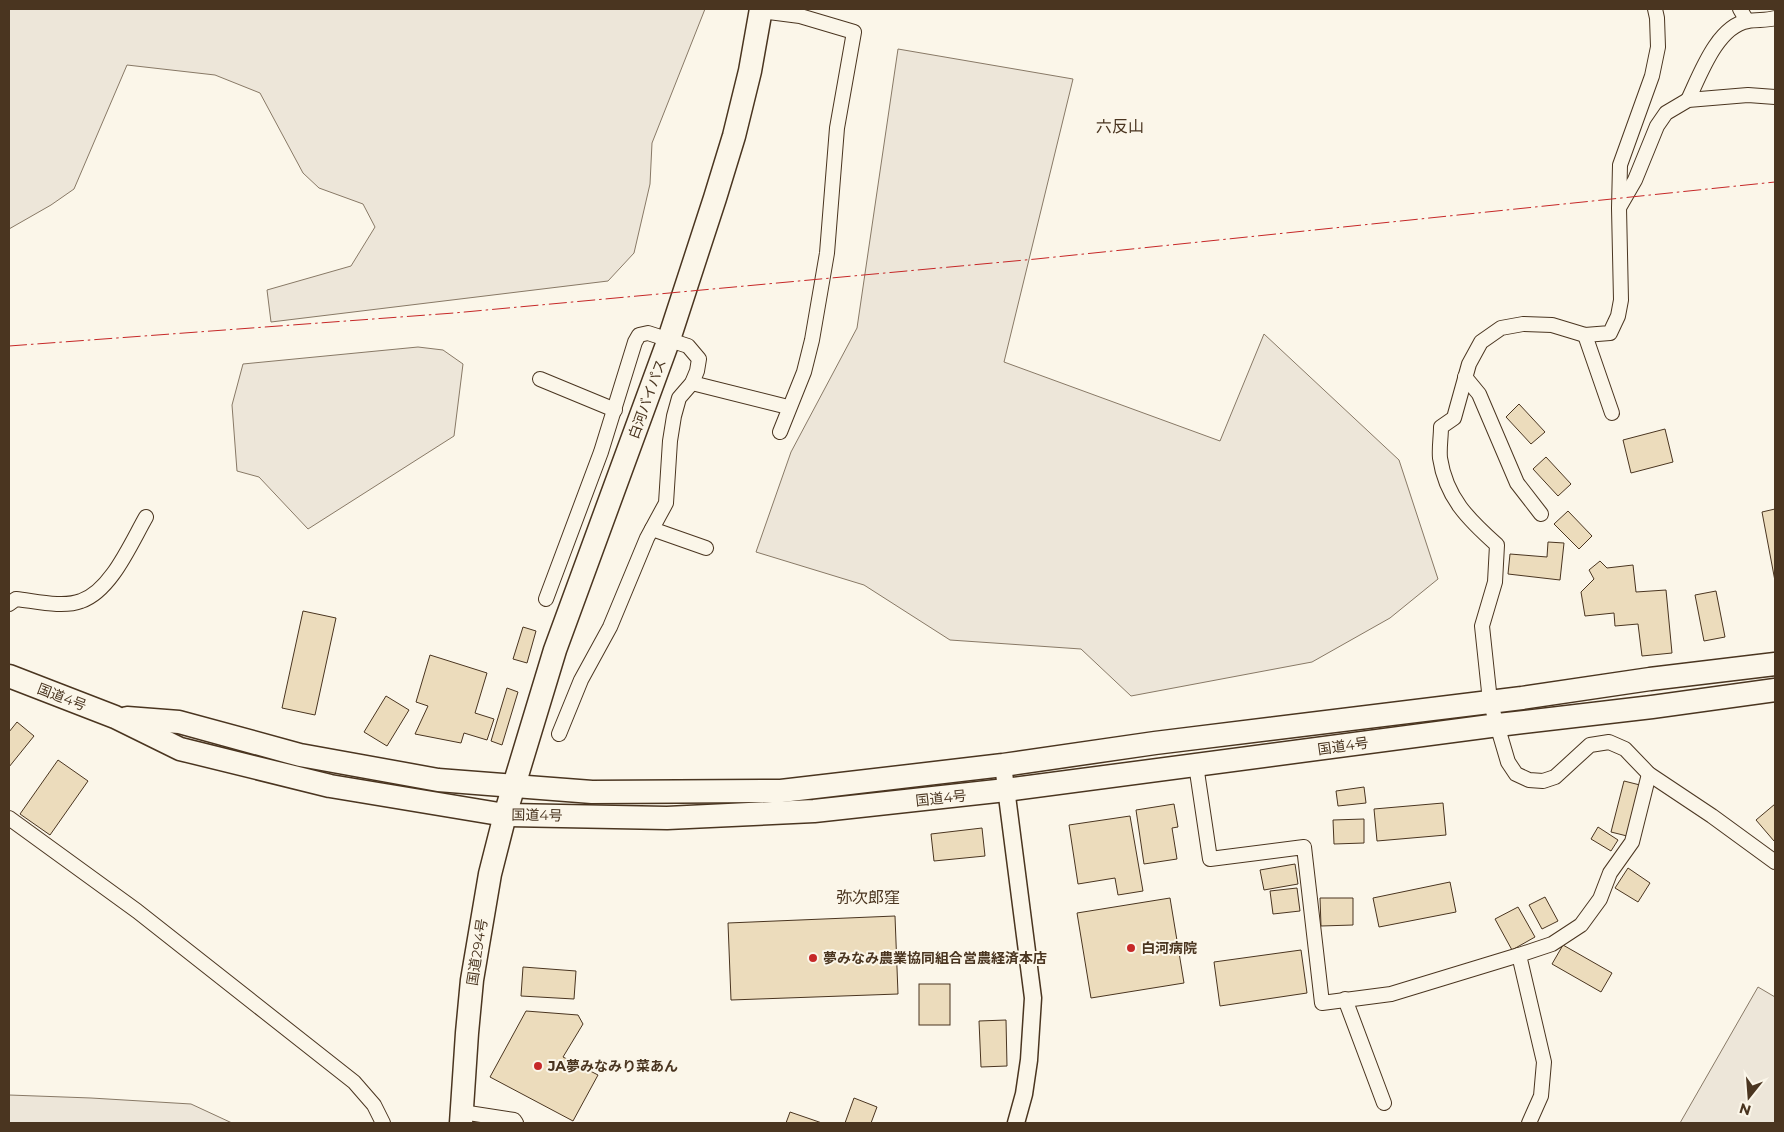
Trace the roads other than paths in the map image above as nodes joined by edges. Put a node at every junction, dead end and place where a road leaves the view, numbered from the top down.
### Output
1 (1655, 9) edge
2 (761, 10) edge
3 (1743, 15) edge
4 (1766, 16) edge
5 (1775, 98) edge
6 (1688, 100) junction
7 (1619, 208) junction
8 (1585, 335) junction
9 (668, 339) junction
10 (1465, 377) junction
11 (540, 379) dead end
12 (692, 383) junction
13 (788, 407) junction
14 (615, 410) junction
15 (1612, 413) dead end
16 (780, 432) dead end
17 (1541, 514) dead end
18 (146, 517) dead end
19 (652, 529) junction
20 (706, 548) dead end
21 (546, 599) dead end
22 (9, 604) edge
23 (1775, 664) edge
24 (9, 676) edge
25 (1775, 690) edge
26 (1490, 701) junction
27 (115, 717) junction
28 (1498, 725) junction
29 (559, 734) dead end
30 (1003, 764) junction
31 (1196, 765) junction
32 (1650, 774) junction
33 (515, 785) junction
34 (1006, 790) junction
35 (505, 814) junction
36 (9, 818) edge
37 (1775, 862) edge
38 (1520, 955) junction
39 (1345, 999) junction
40 (1384, 1103) dead end
41 (461, 1118) edge
42 (383, 1123) edge
43 (516, 1123) edge
44 (1016, 1123) edge
45 (1529, 1123) edge

1 - 7 street
2 - 9 highway, 白河バイパス
2 - 13 street
3 - 4 street
3 - 6 street
5 - 6 street
6 - 7 street
7 - 8 street
8 - 10 street
8 - 15 street
9 - 12 street
9 - 14 street
9 - 33 highway, 白河バイパス
10 - 17 street
10 - 26 street
11 - 14 street
12 - 13 street
12 - 19 street
13 - 16 street
14 - 21 street
18 - 22 street
19 - 20 street
19 - 29 street
23 - 26 highway, 国道4号
24 - 27 highway, 国道4号
25 - 28 highway, 国道4号
26 - 28 street
26 - 30 highway, 国道4号
27 - 33 highway, 国道4号
27 - 35 highway, 国道4号
28 - 31 highway, 国道4号
28 - 32 street
30 - 33 highway, 国道4号
30 - 34 street
31 - 34 highway, 国道4号
31 - 39 street
32 - 37 street
32 - 38 street
33 - 35 highway, 国道294号
34 - 35 highway, 国道4号
34 - 44 street
35 - 41 highway, 国道294号
36 - 42 street
38 - 39 street
38 - 45 street
39 - 40 street
41 - 43 street

